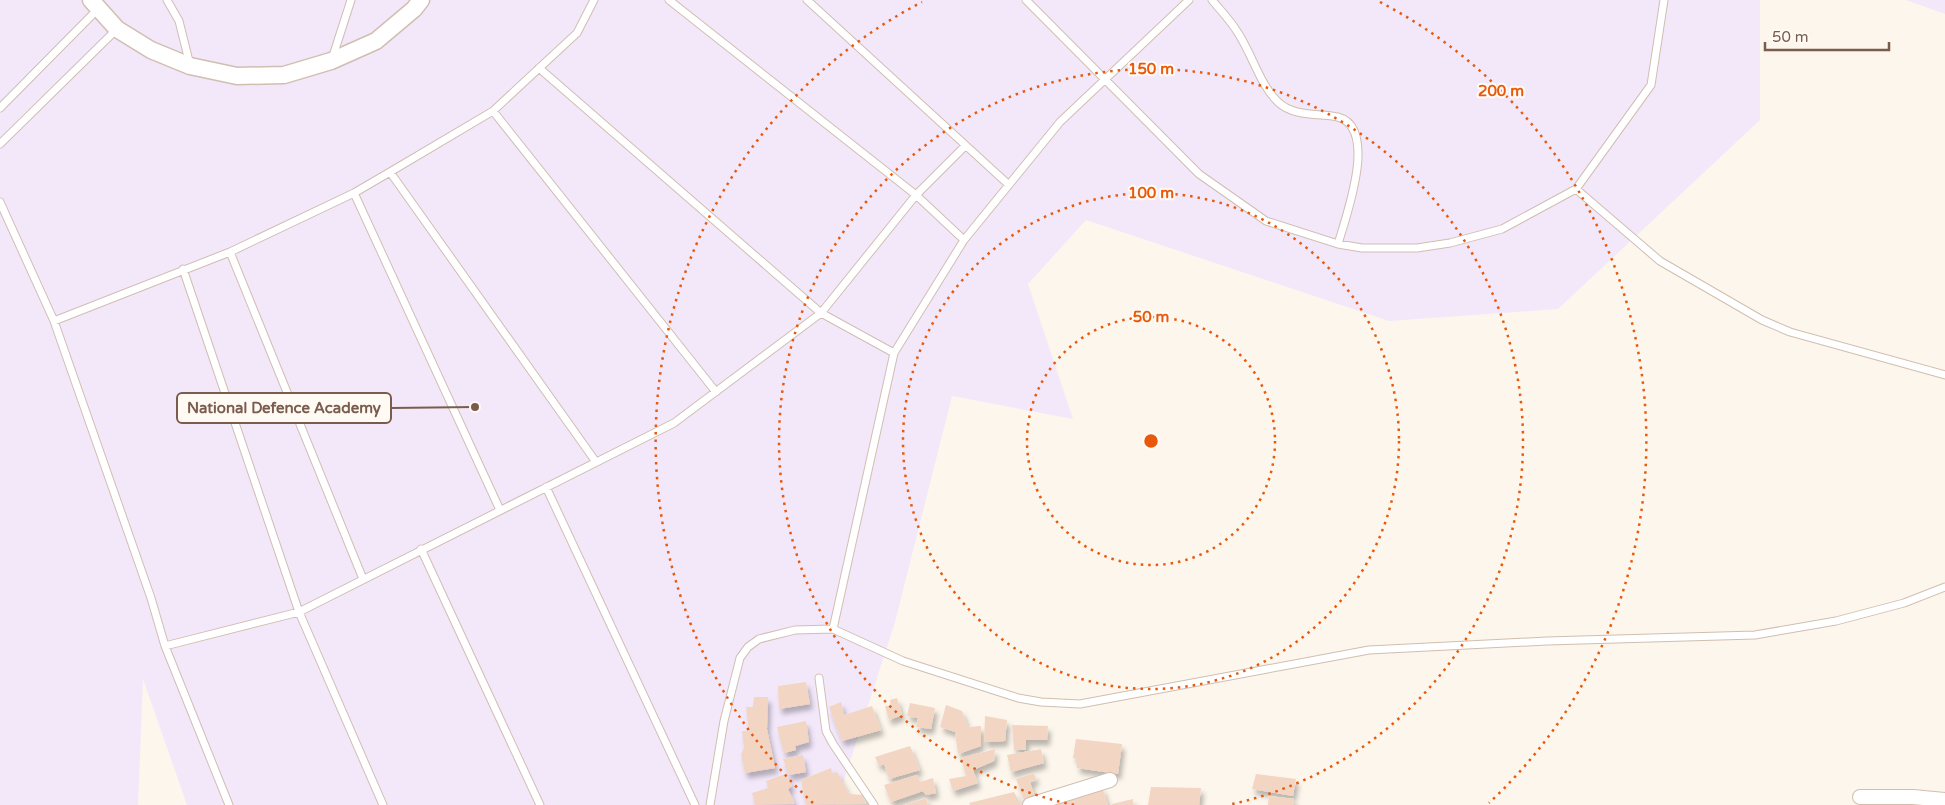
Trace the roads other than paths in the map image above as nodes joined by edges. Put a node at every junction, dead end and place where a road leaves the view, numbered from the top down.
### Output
1 (167, 0) edge
2 (351, 0) edge
3 (421, 0) edge
4 (594, 0) edge
5 (669, 0) edge
6 (807, 0) edge
7 (1026, 0) edge
8 (1189, 0) edge
9 (1212, 0) edge
10 (1664, 0) edge
11 (95, 4) edge
12 (117, 29) junction
13 (331, 61) junction
14 (190, 66) junction
15 (539, 68) junction
16 (1104, 79) junction
17 (0, 108) edge
18 (493, 111) junction
19 (0, 144) edge
20 (965, 146) junction
21 (390, 172) junction
22 (1009, 185) junction
23 (1576, 189) junction
24 (354, 194) junction
25 (916, 195) junction
26 (0, 202) edge
27 (964, 240) junction
28 (1338, 244) junction
29 (230, 252) junction
30 (183, 269) junction
31 (822, 313) junction
32 (54, 321) junction
33 (894, 353) junction
34 (1945, 375) edge
35 (716, 392) junction
36 (596, 462) junction
37 (546, 486) junction
38 (500, 510) junction
39 (421, 549) junction
40 (363, 579) junction
41 (1945, 587) edge
42 (299, 612) junction
43 (833, 629) junction
44 (165, 646) junction
45 (819, 678) dead end
46 (1110, 780) dead end
47 (1860, 797) dead end
48 (1945, 800) edge
49 (229, 805) edge
50 (383, 805) edge
51 (540, 805) edge
52 (695, 805) edge
53 (710, 805) edge
54 (874, 805) edge
55 (1030, 805) edge

1 - 14 lane
2 - 13 lane
3 - 13 street
4 - 15 lane
5 - 25 lane
6 - 20 lane
7 - 16 lane
8 - 16 lane
9 - 28 lane
10 - 23 lane
11 - 12 street
11 - 17 lane
12 - 14 street
12 - 19 lane
13 - 14 street
15 - 18 lane
15 - 31 lane
16 - 22 lane
16 - 28 lane
18 - 21 lane
18 - 35 lane
20 - 22 lane
20 - 25 lane
21 - 24 lane
21 - 36 lane
22 - 27 lane
23 - 28 lane
23 - 34 lane
24 - 29 lane
24 - 38 lane
25 - 27 lane
25 - 31 lane
26 - 32 lane
27 - 33 lane
29 - 30 lane
29 - 40 lane
30 - 32 lane
30 - 42 lane
31 - 33 lane
31 - 35 lane
32 - 44 lane
33 - 43 lane
35 - 36 lane
36 - 37 lane
37 - 38 lane
37 - 52 lane
38 - 39 lane
39 - 40 lane
39 - 51 lane
40 - 42 lane
41 - 43 lane
42 - 44 lane
42 - 50 lane
43 - 53 lane
44 - 49 lane
45 - 54 lane
46 - 55 street
47 - 48 street

